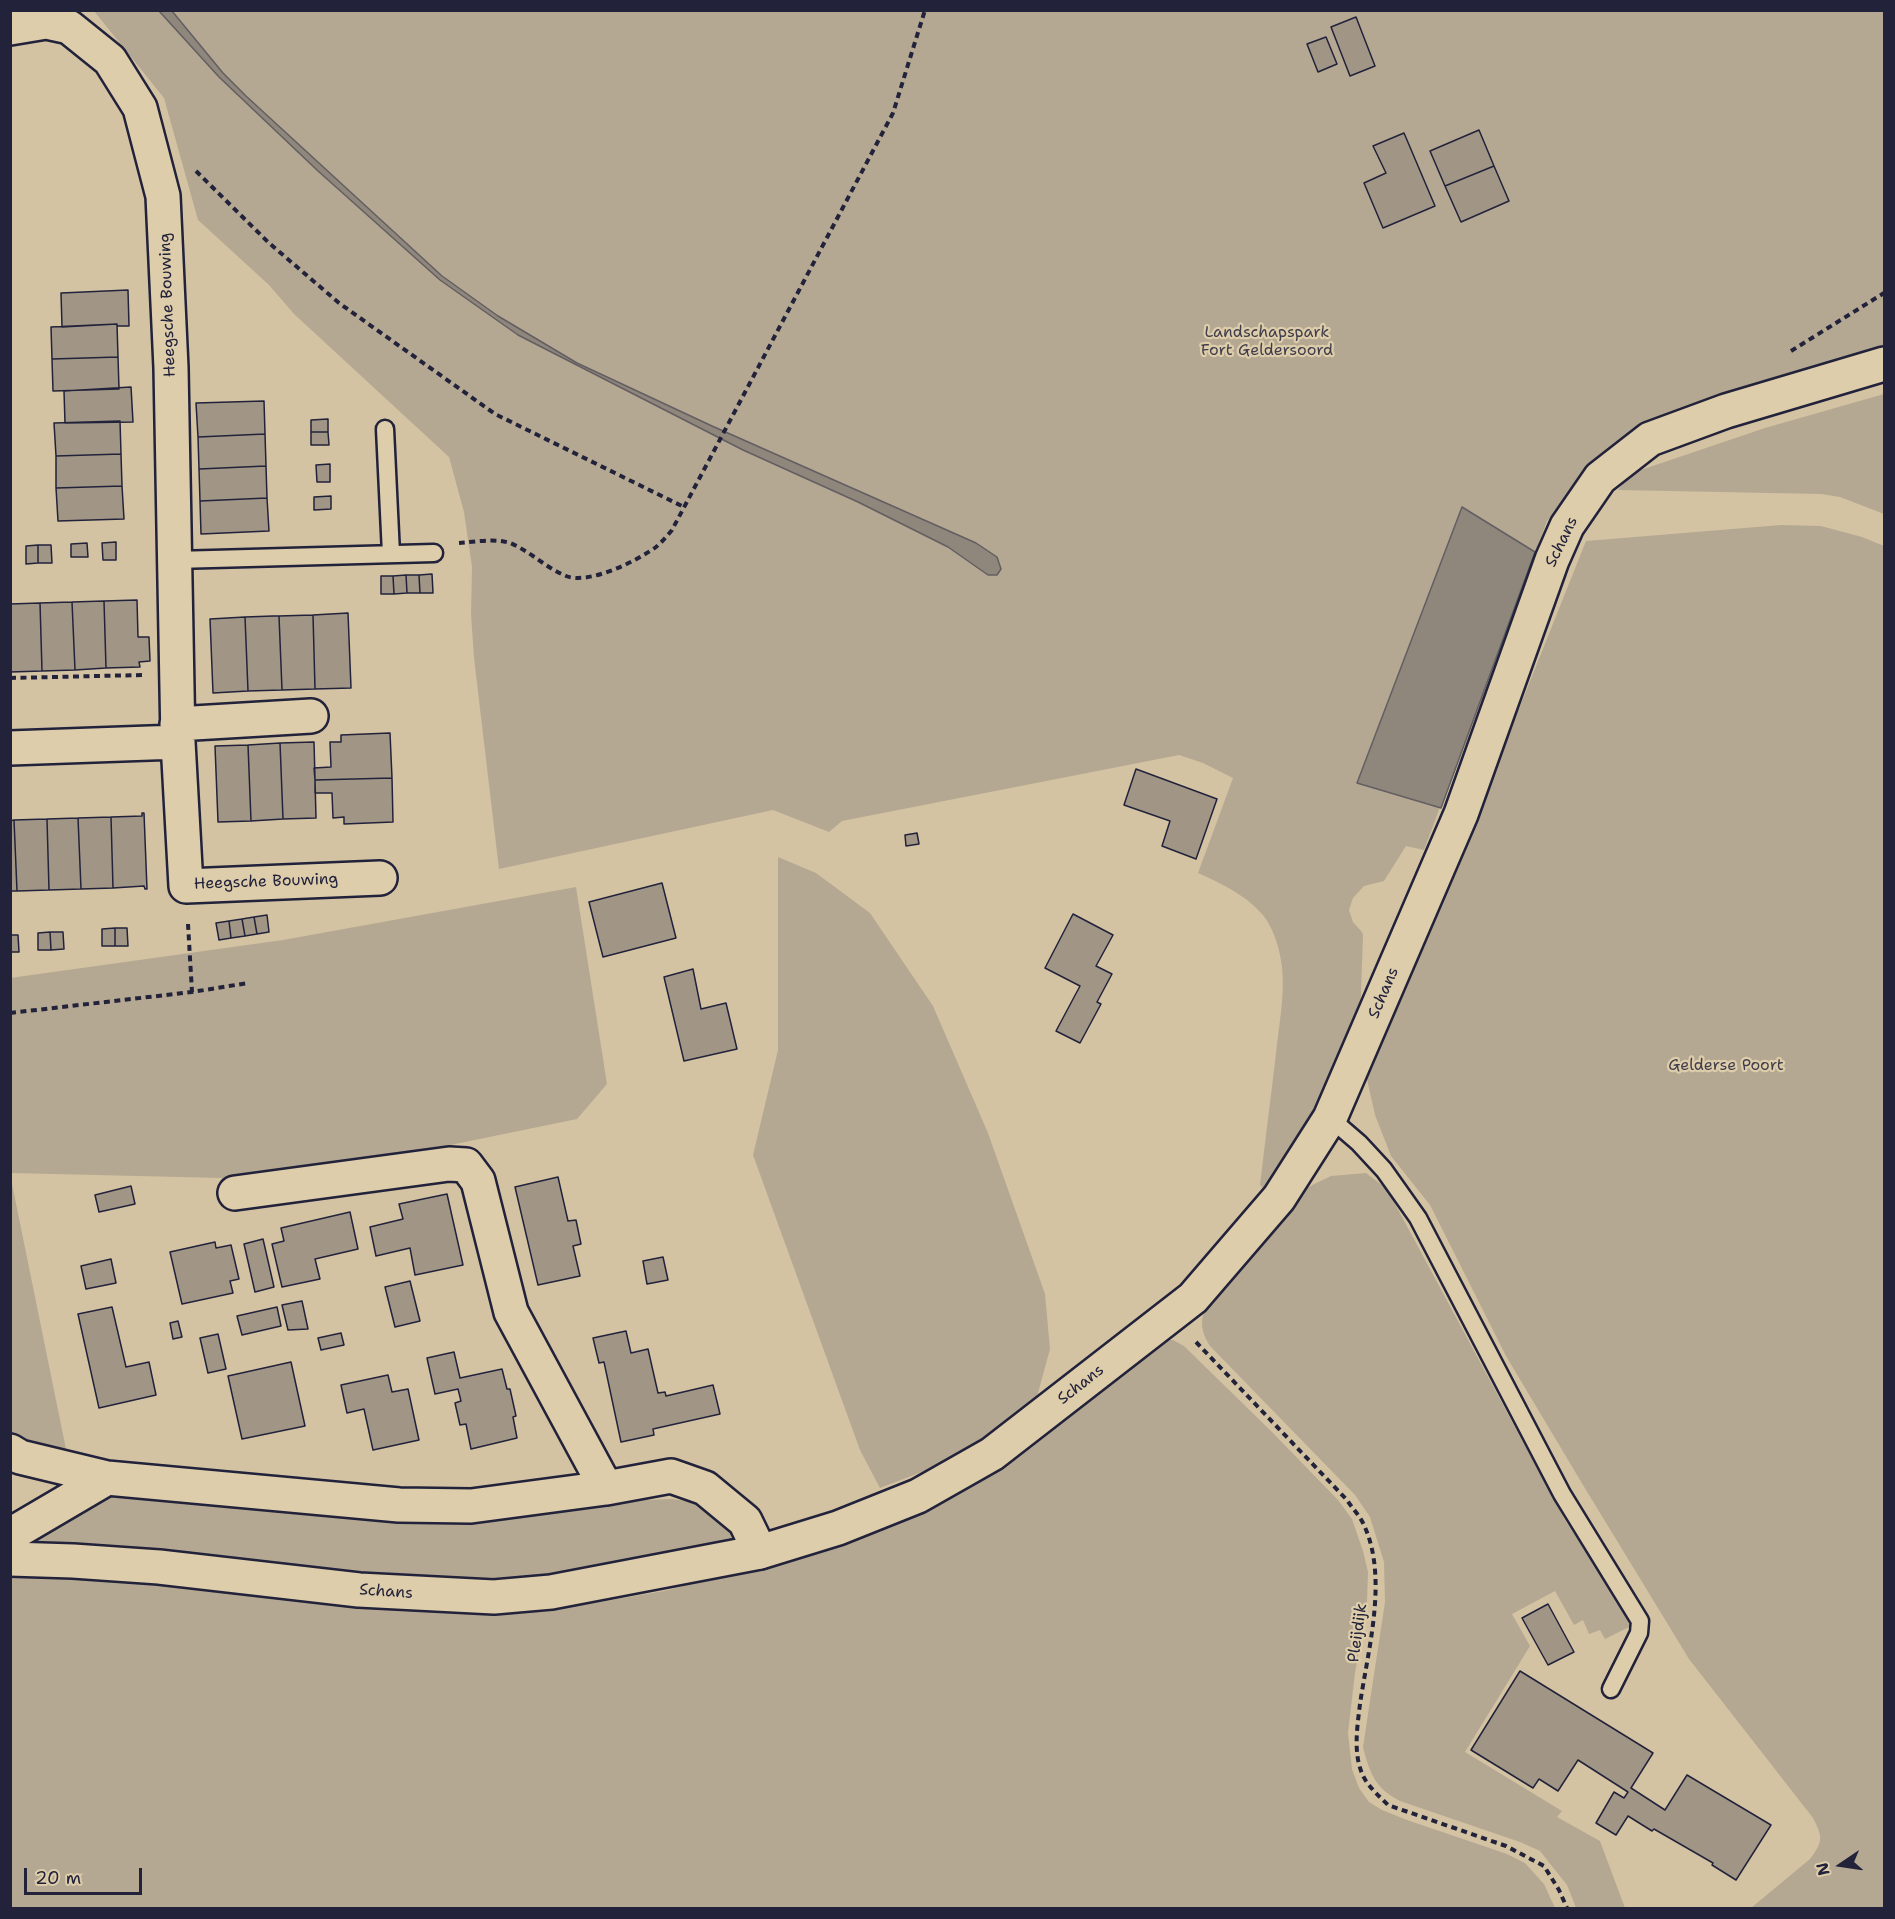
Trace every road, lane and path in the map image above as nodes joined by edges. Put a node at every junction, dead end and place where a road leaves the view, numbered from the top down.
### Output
1 (925, 10) edge
2 (10, 28) edge
3 (194, 168) dead end
4 (1884, 293) edge
5 (1789, 352) dead end
6 (1884, 364) edge
7 (386, 429) dead end
8 (684, 507) junction
9 (434, 553) joint
10 (391, 554) junction
11 (175, 560) junction
12 (177, 674) junction
13 (10, 678) edge
14 (311, 716) dead end
15 (177, 733) junction
16 (10, 748) edge
17 (380, 878) dead end
18 (189, 943) dead end
19 (248, 983) dead end
20 (192, 992) junction
21 (10, 1013) edge
22 (1330, 1118) junction
23 (235, 1193) dead end
24 (1170, 1316) junction
25 (10, 1451) edge
26 (107, 1478) junction
27 (606, 1488) junction
28 (10, 1535) edge
29 (760, 1552) junction
30 (10, 1559) edge
31 (1611, 1689) dead end
32 (1567, 1908) edge

1 - 8 path
2 - 11 street, Heegsche Bouwing
3 - 8 path
4 - 5 path
6 - 22 street, Schans
7 - 10 lane
8 - 9 path
9 - 10 lane
10 - 11 lane
11 - 12 street, Heegsche Bouwing
12 - 13 path
12 - 15 street, Heegsche Bouwing
14 - 15 street
15 - 16 street
15 - 17 street, Heegsche Bouwing
18 - 20 path
19 - 20 path
20 - 21 path
22 - 24 street, Schans
22 - 31 lane
23 - 27 street
24 - 29 street, Schans
24 - 32 path, Pleijdijk
25 - 26 street
26 - 27 street
26 - 28 street
27 - 29 street
29 - 30 street, Schans

